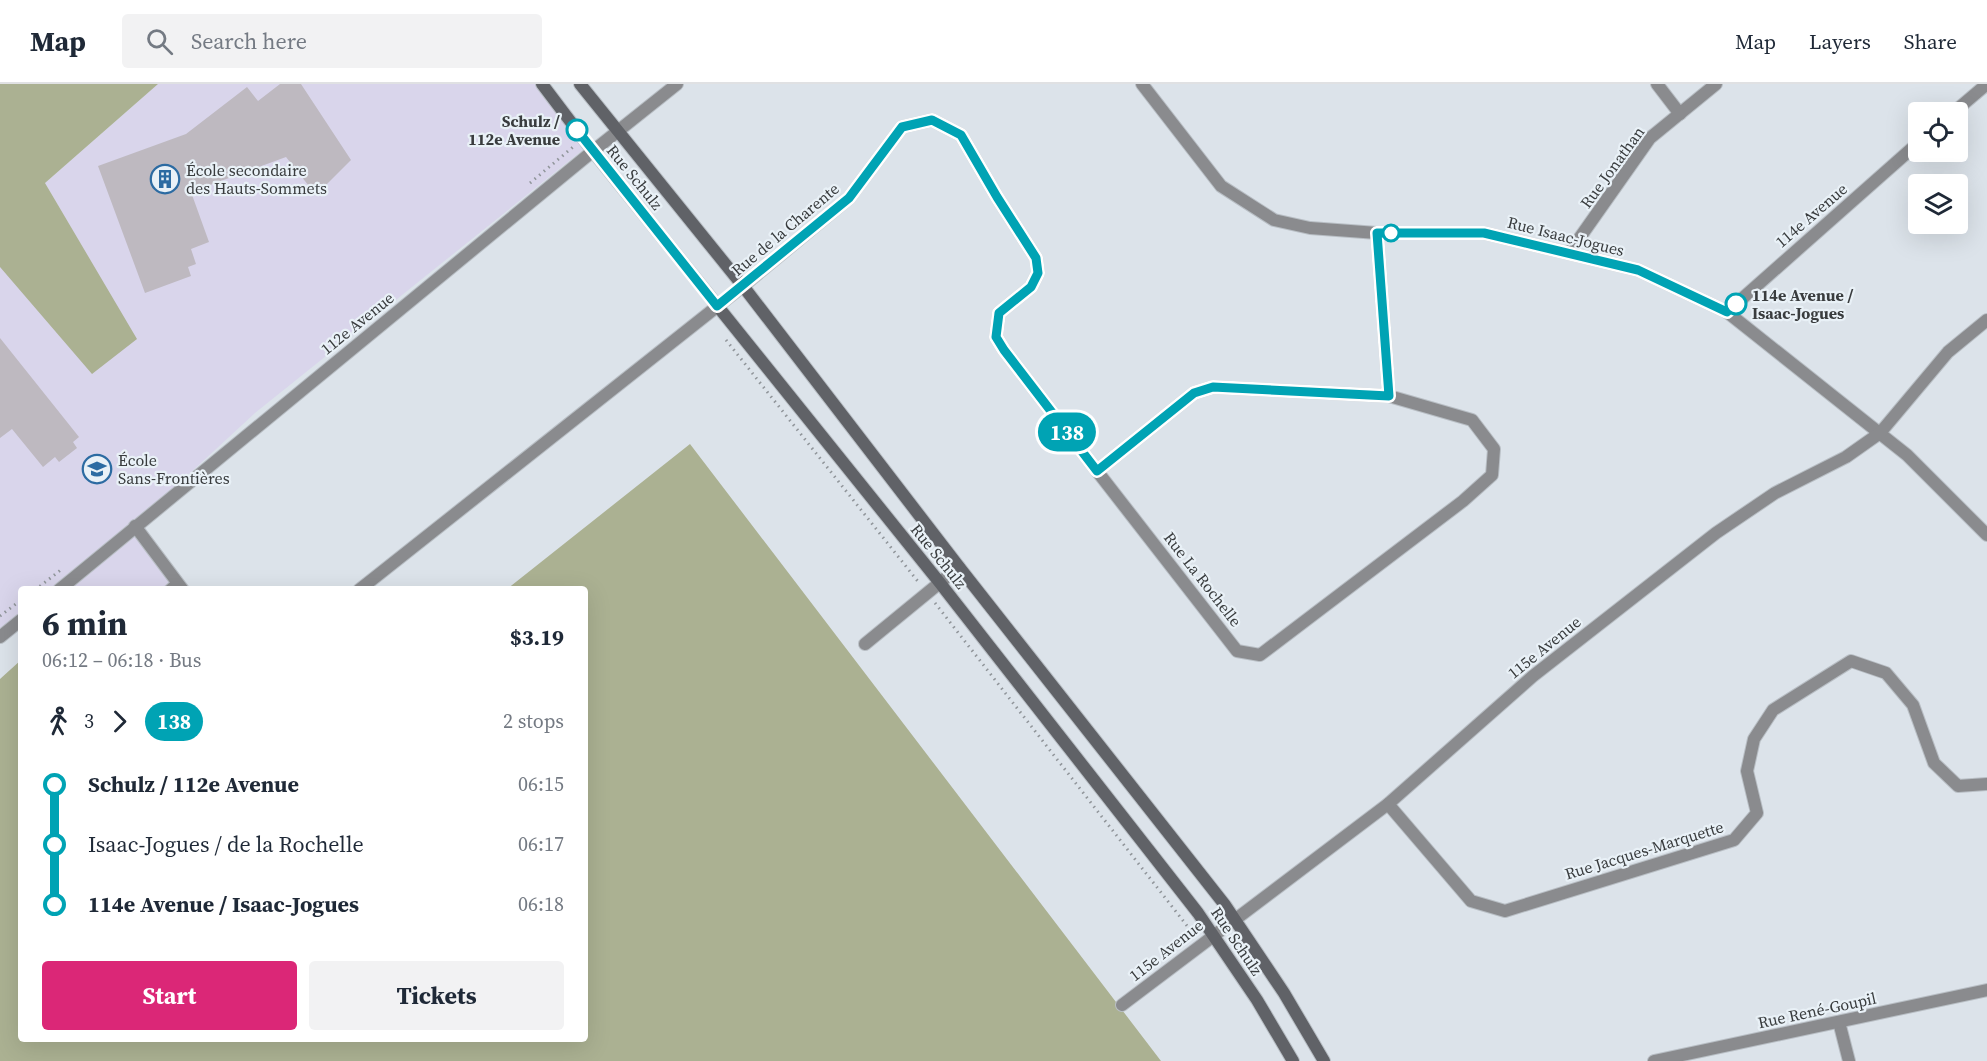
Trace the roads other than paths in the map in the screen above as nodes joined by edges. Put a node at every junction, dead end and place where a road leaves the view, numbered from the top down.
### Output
1 (542, 84) edge
2 (580, 84) edge
3 (677, 84) edge
4 (1142, 84) edge
5 (1657, 84) edge
6 (1716, 84) edge
7 (1987, 84) edge
8 (1966, 102) edge
9 (1680, 114) junction
10 (617, 132) junction
11 (593, 151) junction
12 (1908, 152) edge
13 (1377, 233) junction
14 (1569, 254) junction
15 (743, 286) junction
16 (717, 306) junction
17 (1727, 312) junction
18 (1987, 320) edge
19 (1389, 396) junction
20 (1880, 433) junction
21 (1097, 471) junction
22 (135, 526) junction
23 (1987, 536) edge
24 (959, 567) junction
25 (940, 583) junction
26 (180, 585) edge
27 (64, 586) edge
28 (364, 586) edge
29 (18, 622) edge
30 (0, 637) edge
31 (865, 644) dead end
32 (1987, 784) edge
33 (1388, 804) junction
34 (1234, 919) junction
35 (1213, 935) junction
36 (1987, 990) edge
37 (1122, 1005) dead end
38 (1839, 1022) junction
39 (1293, 1061) edge
40 (1324, 1061) edge
41 (1654, 1061) edge
42 (1849, 1061) edge

1 - 11 street, Rue Schulz
2 - 10 street, Rue Schulz
3 - 10 street, 112e Avenue
4 - 13 street, Rue Isaac-Jogues
5 - 9 street
6 - 9 street, Rue Jonathan
7 - 8 street
9 - 14 street, Rue Jonathan
10 - 11 street, 112e Avenue
10 - 15 street, Rue Schulz
11 - 16 street, Rue Schulz
11 - 22 street, 112e Avenue
12 - 17 street, 114e Avenue
13 - 14 street, Rue Isaac-Jogues
13 - 19 street
14 - 17 street, Rue Isaac-Jogues
15 - 16 street, Rue de la Charente
15 - 21 street, Rue de la Charente
15 - 24 street, Rue Schulz
16 - 25 street, Rue Schulz
16 - 28 street, Rue de la Charente
17 - 20 street, Rue Isaac-Jogues
18 - 20 street, 115e Avenue
19 - 21 street, Rue La Rochelle
19 - 21 street, Rue La Rochelle
20 - 23 street, Rue Isaac-Jogues
20 - 33 street, 115e Avenue
22 - 26 street
22 - 27 street, 112e Avenue
24 - 25 street
24 - 34 street, Rue Schulz
25 - 31 street
25 - 35 street, Rue Schulz
29 - 30 street
32 - 33 street, Rue Jacques-Marquette
33 - 34 street, 115e Avenue
34 - 35 street, 115e Avenue
34 - 40 street, Rue Schulz
35 - 37 street, 115e Avenue
35 - 39 street, Rue Schulz
36 - 38 street, Rue René-Goupil
38 - 41 street, Rue René-Goupil
38 - 42 street

